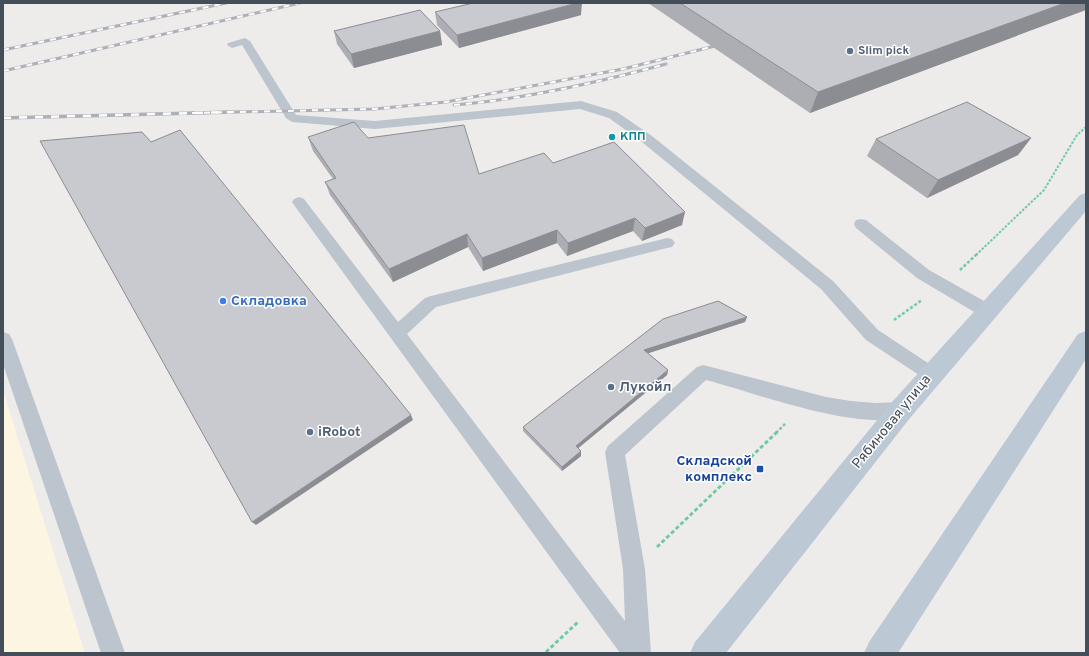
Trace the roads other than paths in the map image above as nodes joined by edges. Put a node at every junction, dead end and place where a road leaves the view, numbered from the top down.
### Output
1 (232, 45) dead end
2 (1086, 199) edge
3 (299, 202) dead end
4 (861, 224) dead end
5 (667, 243) dead end
6 (987, 311) junction
7 (397, 333) junction
8 (3, 339) edge
9 (1086, 340) edge
10 (931, 374) junction
11 (901, 410) junction
12 (112, 653) edge
13 (635, 653) edge
14 (639, 653) edge
15 (706, 653) edge
16 (880, 653) edge

1 - 10 lane
2 - 6 main road, Рябиновая улица
3 - 7 lane
4 - 6 lane
5 - 7 lane
6 - 10 main road, Рябиновая улица
7 - 13 lane
8 - 12 lane
9 - 16 main road
10 - 11 main road, Рябиновая улица
11 - 14 lane
11 - 15 main road, Рябиновая улица

